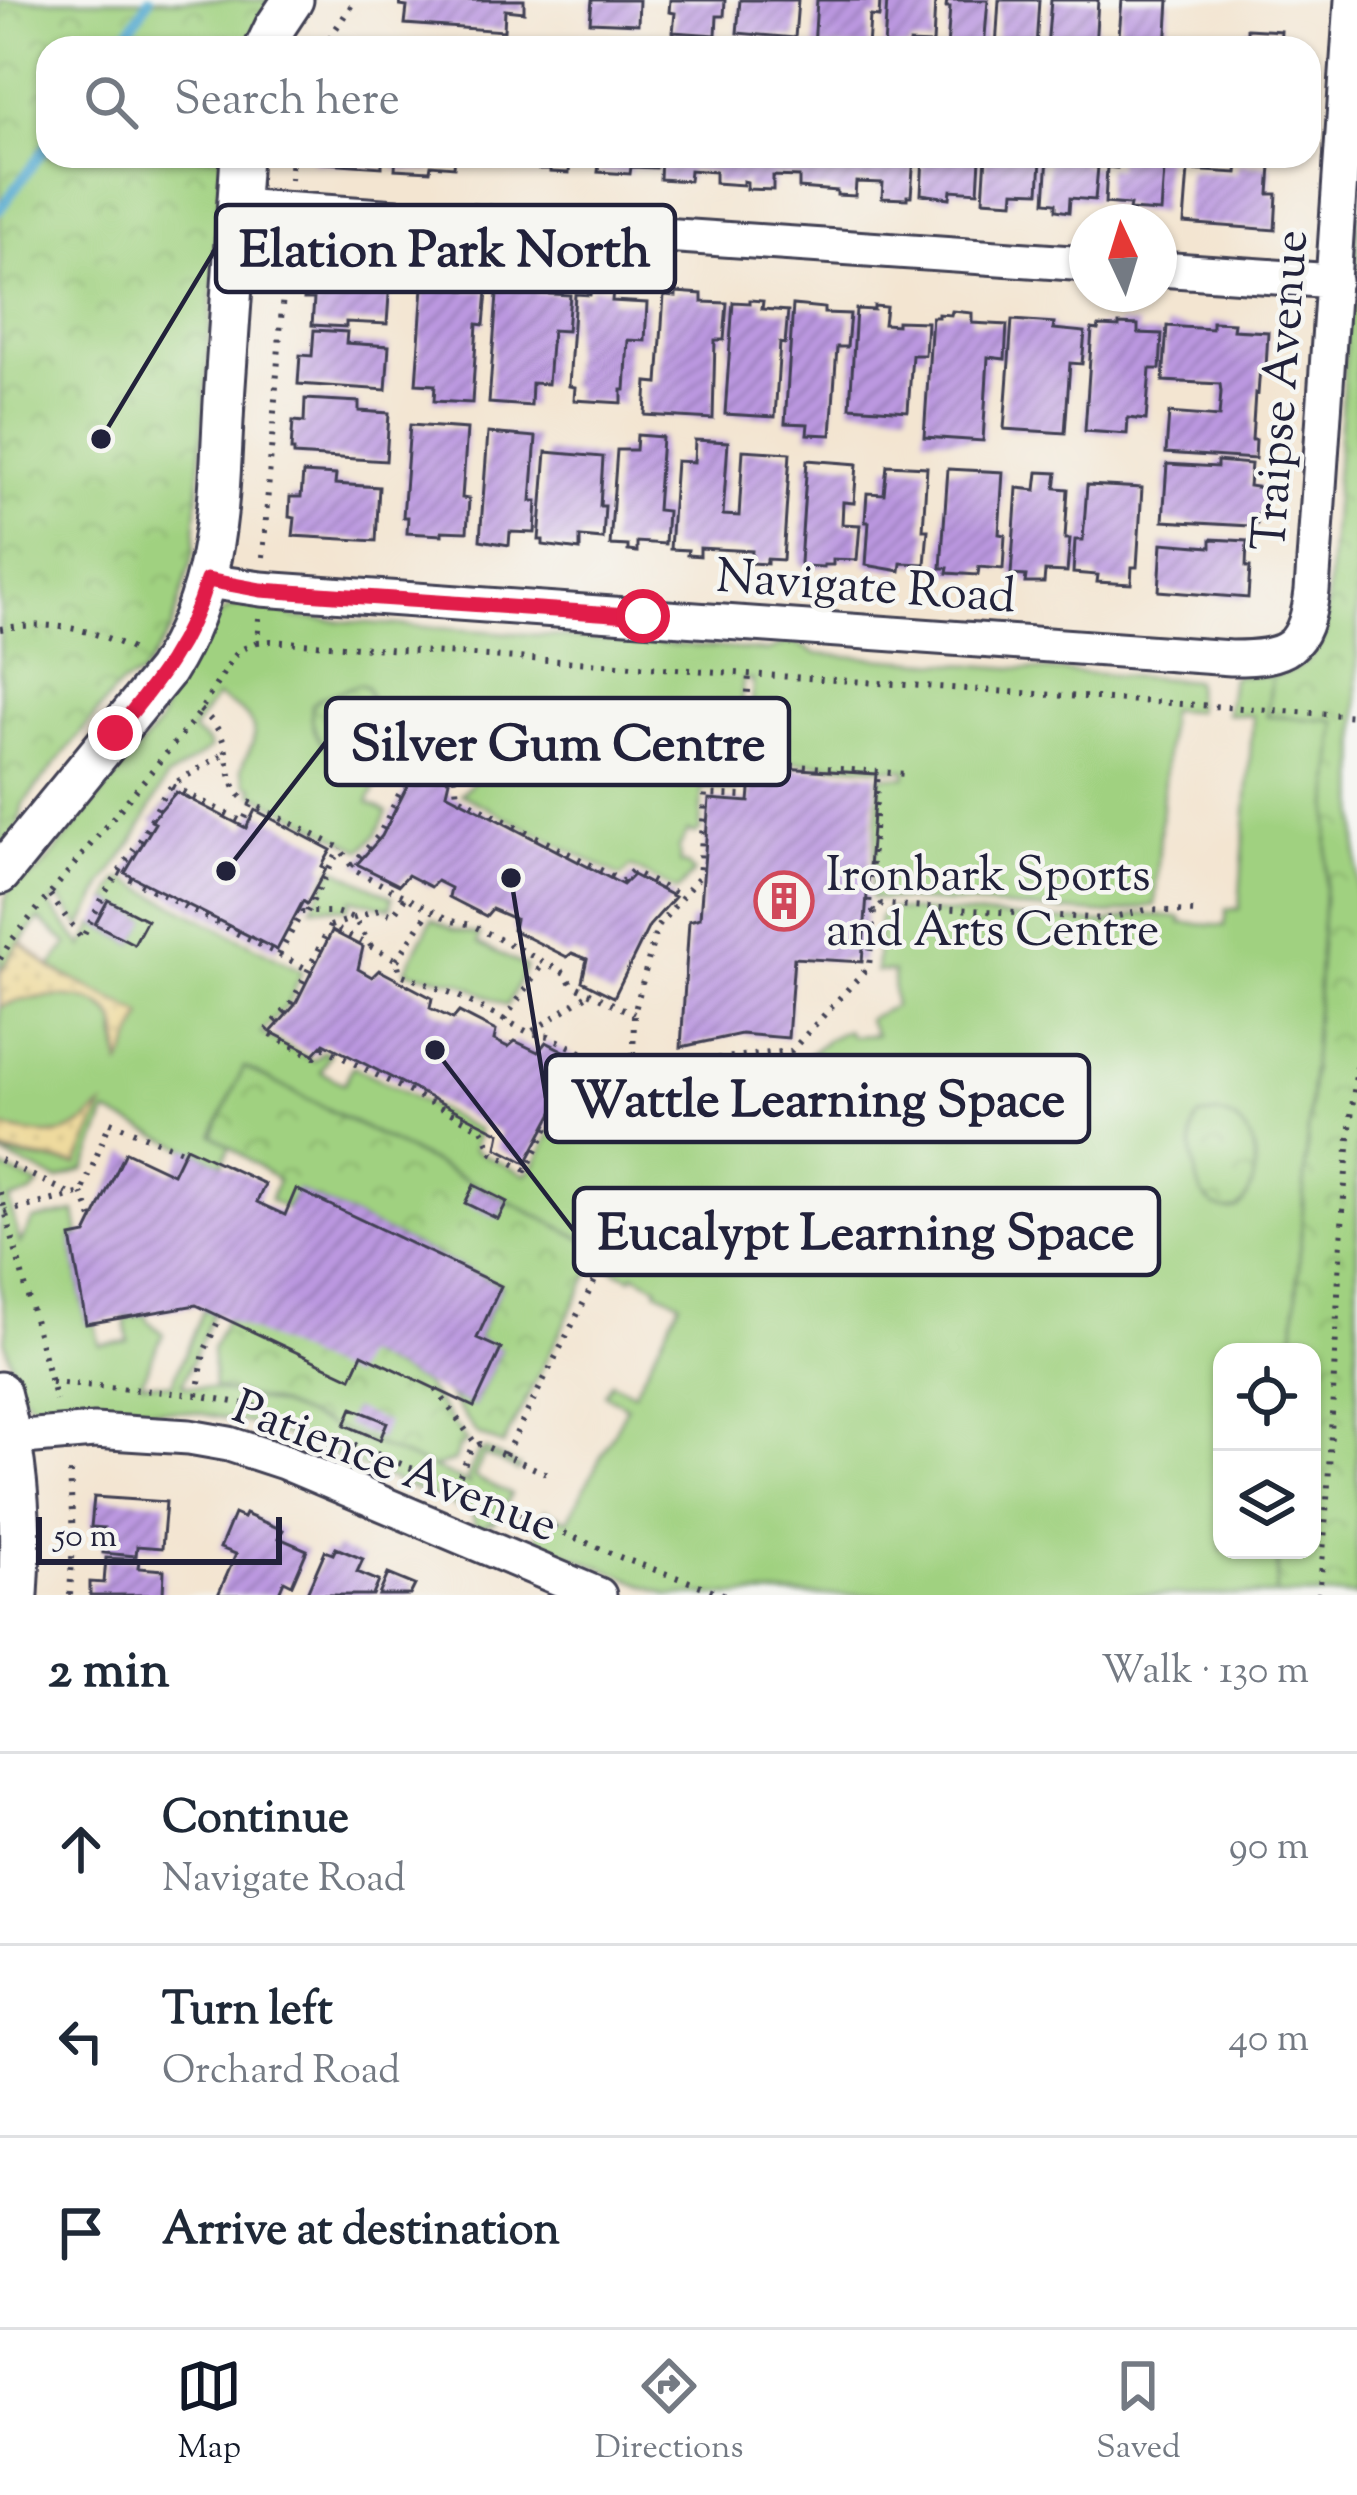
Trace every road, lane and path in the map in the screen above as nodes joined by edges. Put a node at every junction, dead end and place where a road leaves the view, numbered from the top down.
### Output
1 (293, 0) edge
2 (355, 0) edge
3 (1352, 0) edge
4 (271, 36) edge
5 (331, 36) edge
6 (240, 168) edge
7 (238, 206) junction
8 (1069, 263) edge
9 (1177, 270) edge
10 (1334, 281) junction
11 (207, 580) junction
12 (0, 628) edge
13 (257, 642) dead end
14 (1231, 658) joint
15 (166, 671) junction
16 (749, 673) junction
17 (200, 710) dead end
18 (1357, 716) edge
19 (227, 752) junction
20 (744, 762) junction
21 (878, 771) junction
22 (906, 774) dead end
23 (172, 786) junction
24 (252, 803) junction
25 (340, 848) junction
26 (351, 866) junction
27 (119, 873) junction
28 (0, 874) edge
29 (50, 895) dead end
30 (406, 897) junction
31 (682, 897) junction
32 (430, 910) junction
33 (307, 912) junction
34 (874, 912) junction
35 (1197, 912) dead end
36 (353, 918) junction
37 (330, 926) junction
38 (372, 947) junction
39 (279, 955) junction
40 (397, 960) junction
41 (544, 962) junction
42 (308, 969) junction
43 (590, 993) junction
44 (634, 1014) junction
45 (504, 1020) junction
46 (530, 1033) junction
47 (596, 1059) junction
48 (633, 1067) junction
49 (1357, 1067) edge
50 (184, 1152) dead end
51 (0, 1160) edge
52 (0, 1192) edge
53 (78, 1194) junction
54 (5, 1212) junction
55 (93, 1222) dead end
56 (603, 1264) dead end
57 (220, 1317) dead end
58 (436, 1389) dead end
59 (0, 1392) edge
60 (197, 1395) dead end
61 (63, 1432) junction
62 (11, 1438) junction
63 (477, 1446) junction
64 (505, 1455) junction
65 (548, 1474) dead end
66 (454, 1486) dead end
67 (18, 1595) edge
68 (70, 1595) edge
69 (599, 1595) edge
70 (1319, 1595) edge

1 - 4 street
2 - 5 path
3 - 10 street, Traipse Avenue
6 - 7 street
7 - 8 street
7 - 11 street
9 - 10 street
10 - 14 street, Traipse Avenue
11 - 14 street, Navigate Road
11 - 15 street
12 - 15 path
13 - 16 path
15 - 28 street
16 - 18 path
16 - 20 path
17 - 19 path
19 - 23 path
19 - 24 path
20 - 21 path
20 - 31 path
21 - 22 path
21 - 34 path
23 - 24 path
23 - 27 path
24 - 25 path
25 - 26 path
25 - 33 path
26 - 30 path
26 - 31 path
27 - 29 path
27 - 39 path
30 - 32 path
30 - 36 path
31 - 44 path
32 - 40 path
32 - 41 path
33 - 36 path
33 - 39 path
34 - 35 path
34 - 48 path
36 - 37 path
36 - 38 path
37 - 38 path
37 - 42 path
38 - 40 path
39 - 42 path
40 - 45 path
41 - 43 path
41 - 45 path
42 - 47 path
43 - 44 path
43 - 46 path
44 - 48 path
45 - 46 path
46 - 47 path
47 - 48 path
49 - 70 path
50 - 53 path
51 - 53 path
52 - 54 path
53 - 54 path
53 - 55 path
54 - 61 path
56 - 64 path
57 - 60 path
58 - 63 path
59 - 62 street
61 - 62 street, Patience Avenue
61 - 68 path
61 - 69 street, Patience Avenue
62 - 67 street
63 - 64 path
63 - 66 path
64 - 65 path

